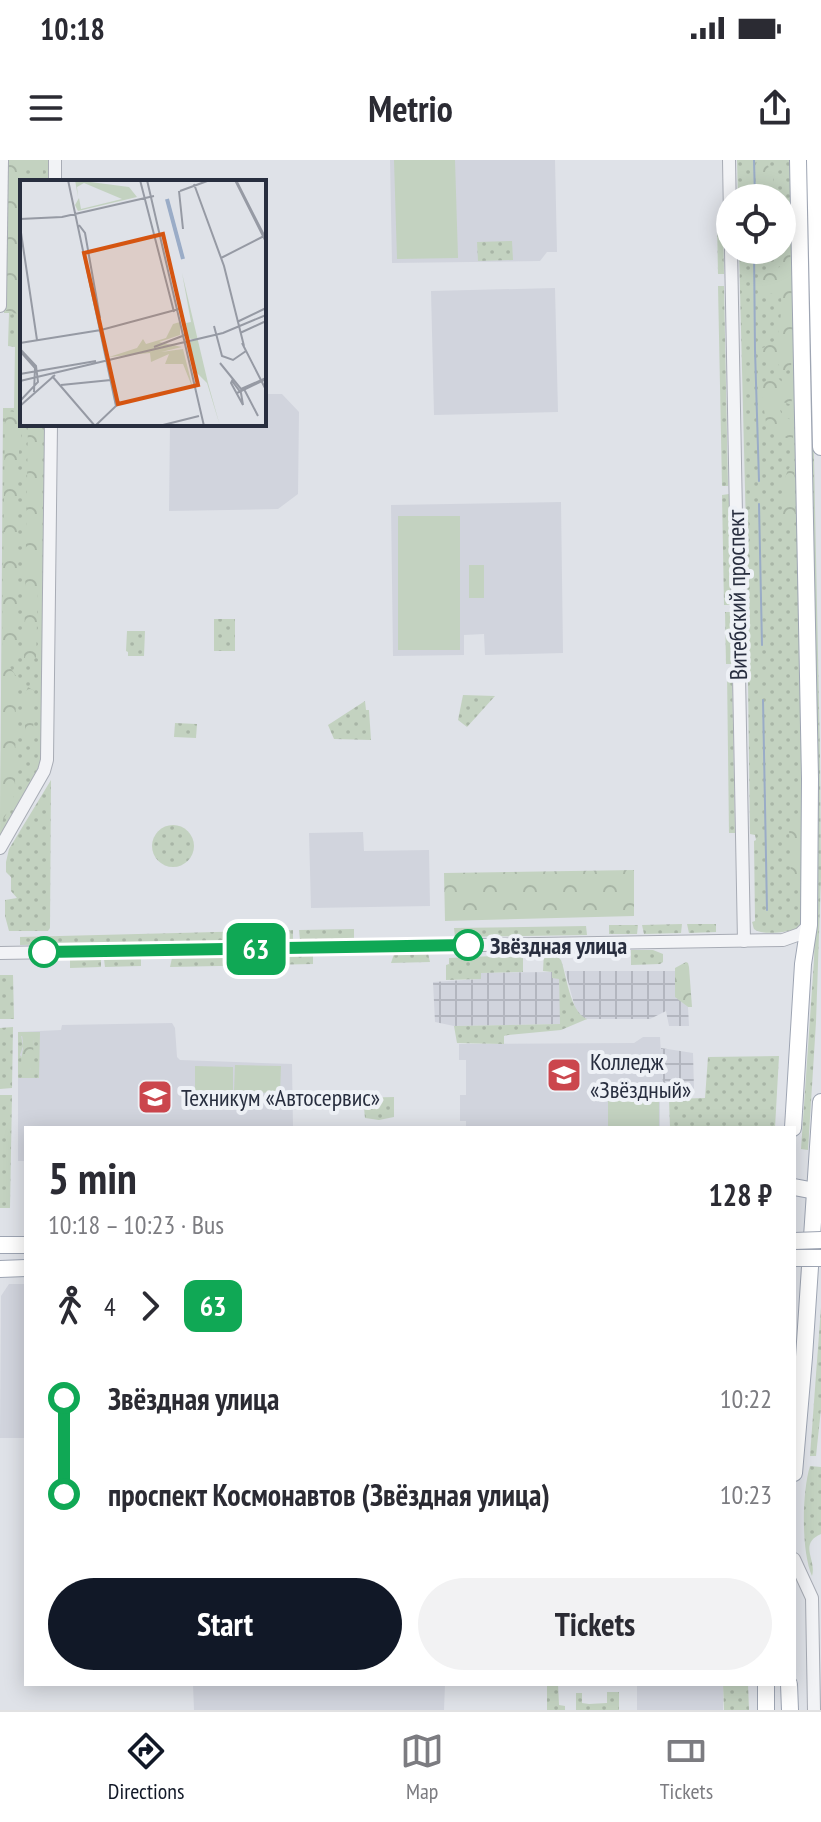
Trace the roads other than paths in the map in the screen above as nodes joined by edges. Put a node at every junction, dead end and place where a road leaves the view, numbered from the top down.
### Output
1 (2, 160) edge
2 (729, 160) edge
3 (798, 160) edge
4 (815, 160) edge
5 (729, 184) edge
6 (731, 264) edge
7 (0, 306) edge
8 (51, 426) edge
9 (821, 447) edge
10 (0, 848) edge
11 (809, 925) junction
12 (783, 940) junction
13 (744, 941) junction
14 (0, 953) edge
15 (803, 964) junction
16 (821, 1102) edge
17 (793, 1126) edge
18 (796, 1187) edge
19 (815, 1191) junction
20 (796, 1193) edge
21 (821, 1240) edge
22 (796, 1241) edge
23 (0, 1245) edge
24 (24, 1245) edge
25 (796, 1258) edge
26 (821, 1258) edge
27 (24, 1268) edge
28 (0, 1269) edge
29 (798, 1311) edge
30 (796, 1392) edge
31 (796, 1563) edge
32 (766, 1686) edge
33 (789, 1686) edge
34 (766, 1710) edge
35 (790, 1710) edge
36 (814, 1710) edge

1 - 7 street
2 - 5 street
3 - 11 main road
4 - 9 main road
6 - 13 street, Витебский проспект
8 - 10 street
11 - 12 street
11 - 15 main road
12 - 13 street
12 - 15 street
13 - 14 street
15 - 17 main road
16 - 19 main road
18 - 19 main road
19 - 20 main road
19 - 29 main road
21 - 22 main road, bridge
23 - 24 main road
25 - 26 main road, bridge
27 - 28 main road
29 - 30 main road
31 - 36 street
32 - 34 main road
33 - 35 main road

